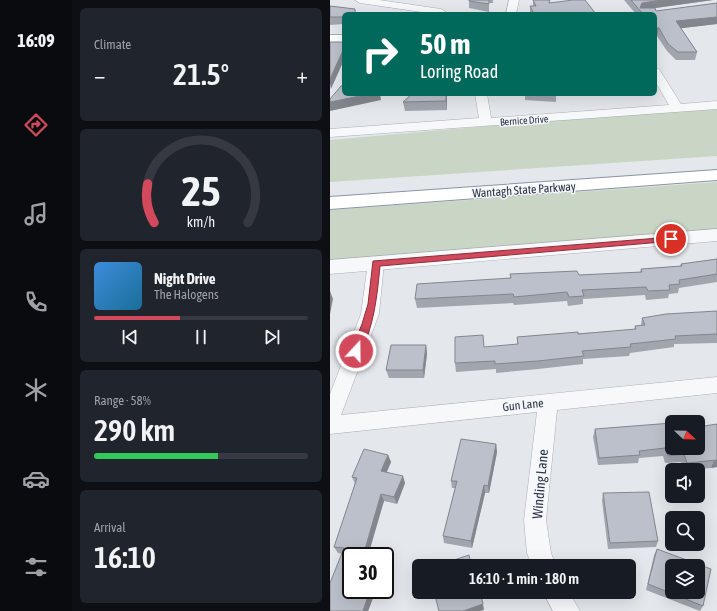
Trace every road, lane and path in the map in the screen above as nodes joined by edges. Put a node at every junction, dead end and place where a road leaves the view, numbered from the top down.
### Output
1 (360, 0) edge
2 (514, 0) edge
3 (441, 12) dead end
4 (511, 12) edge
5 (330, 39) edge
6 (342, 39) edge
7 (657, 74) edge
8 (481, 96) edge
9 (717, 105) edge
10 (677, 108) junction
11 (486, 122) junction
12 (330, 133) edge
13 (717, 163) edge
14 (717, 175) edge
15 (330, 190) edge
16 (330, 203) edge
17 (717, 236) edge
18 (376, 263) junction
19 (330, 267) edge
20 (717, 385) edge
21 (548, 402) junction
22 (330, 419) edge
23 (330, 425) edge
24 (541, 559) edge
25 (560, 599) edge
26 (568, 611) edge

1 - 3 street
2 - 4 street
5 - 6 main road
7 - 10 street
8 - 11 street
9 - 10 street, Bernice Drive
10 - 11 street, Bernice Drive
11 - 12 street, Bernice Drive
13 - 15 main road, Wantagh State Parkway
14 - 16 main road, Wantagh State Parkway
17 - 18 street
18 - 19 street
18 - 22 street
20 - 21 street, Gun Lane
21 - 23 street, Gun Lane
21 - 24 street, Winding Lane
25 - 26 street

